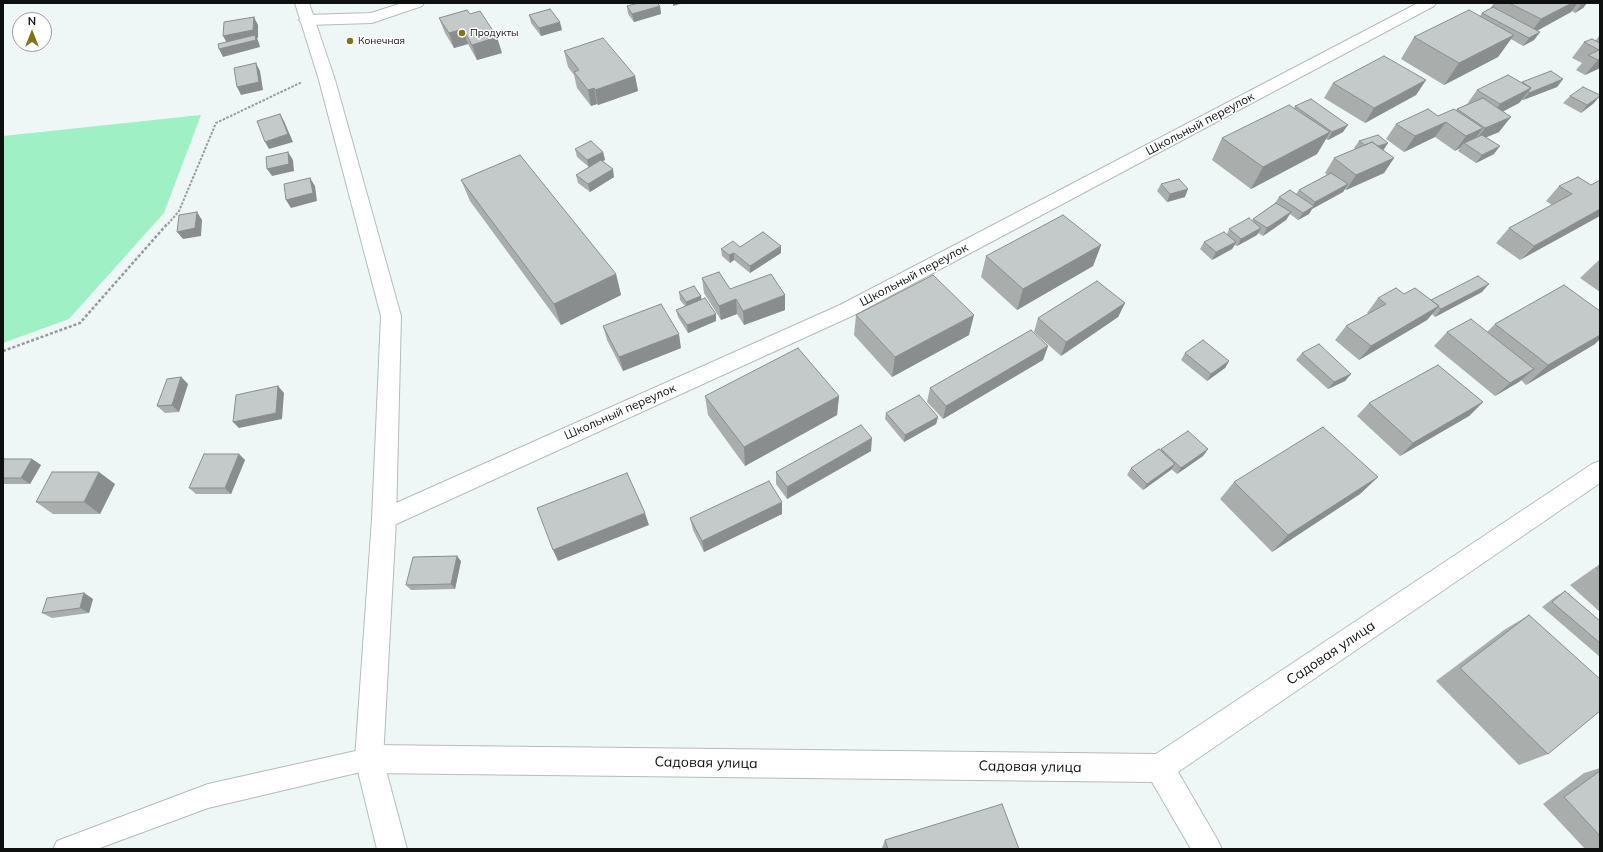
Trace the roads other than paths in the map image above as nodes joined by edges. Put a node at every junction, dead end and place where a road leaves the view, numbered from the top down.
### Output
1 (417, 3) edge
2 (1429, 3) edge
3 (304, 12) edge
4 (1600, 472) edge
5 (384, 519) junction
6 (369, 759) junction
7 (1160, 768) junction
8 (65, 849) edge
9 (392, 849) edge
10 (1207, 849) edge

1 - 3 street
2 - 5 street, Школьный переулок
3 - 5 street
4 - 7 street, Садовая улица
5 - 6 street
6 - 7 street, Садовая улица
6 - 8 lane
6 - 9 street
7 - 10 street

